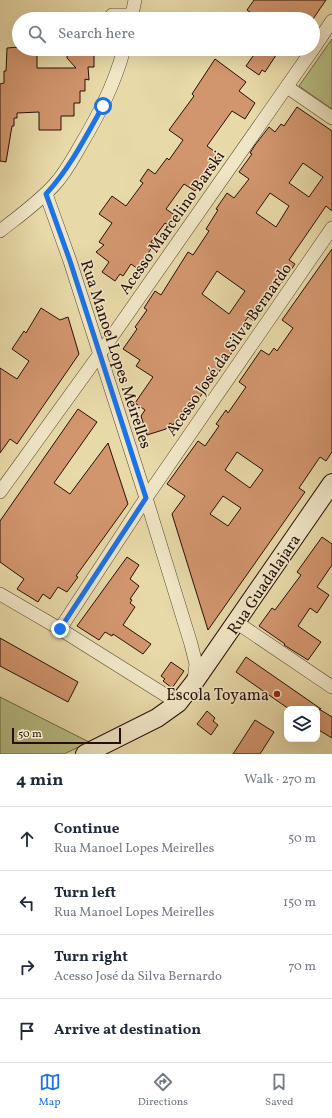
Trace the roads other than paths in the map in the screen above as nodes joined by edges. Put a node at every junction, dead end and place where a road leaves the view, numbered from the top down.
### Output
1 (135, 0) edge
2 (132, 12) edge
3 (332, 21) edge
4 (320, 39) edge
5 (122, 56) edge
6 (308, 56) edge
7 (287, 87) junction
8 (332, 118) edge
9 (46, 194) junction
10 (332, 228) edge
11 (0, 231) edge
12 (99, 355) junction
13 (332, 483) edge
14 (0, 492) edge
15 (146, 498) junction
16 (0, 594) edge
17 (236, 622) junction
18 (60, 629) junction
19 (193, 684) junction
20 (332, 687) edge
21 (178, 703) junction
22 (85, 754) edge

1 - 2 street
3 - 4 street, Acesso Marcelino Barski
5 - 9 street
6 - 7 street, Acesso Marcelino Barski
7 - 8 street
7 - 12 street, Acesso Marcelino Barski
9 - 11 street
9 - 12 street, Rua Manoel Lopes Meirelles
10 - 15 street, Acesso José da Silva Bernardo
12 - 14 street, Acesso Marcelino Barski
12 - 15 street, Rua Manoel Lopes Meirelles
13 - 17 main road, Rua Guadalajara
15 - 18 street, Acesso José da Silva Bernardo
15 - 19 street, Rua Manoel Lopes Meirelles
16 - 18 street
17 - 19 main road, Rua Guadalajara
17 - 20 street
18 - 21 street
19 - 21 main road, Rua Guadalajara
21 - 22 main road, Rua Guadalajara

